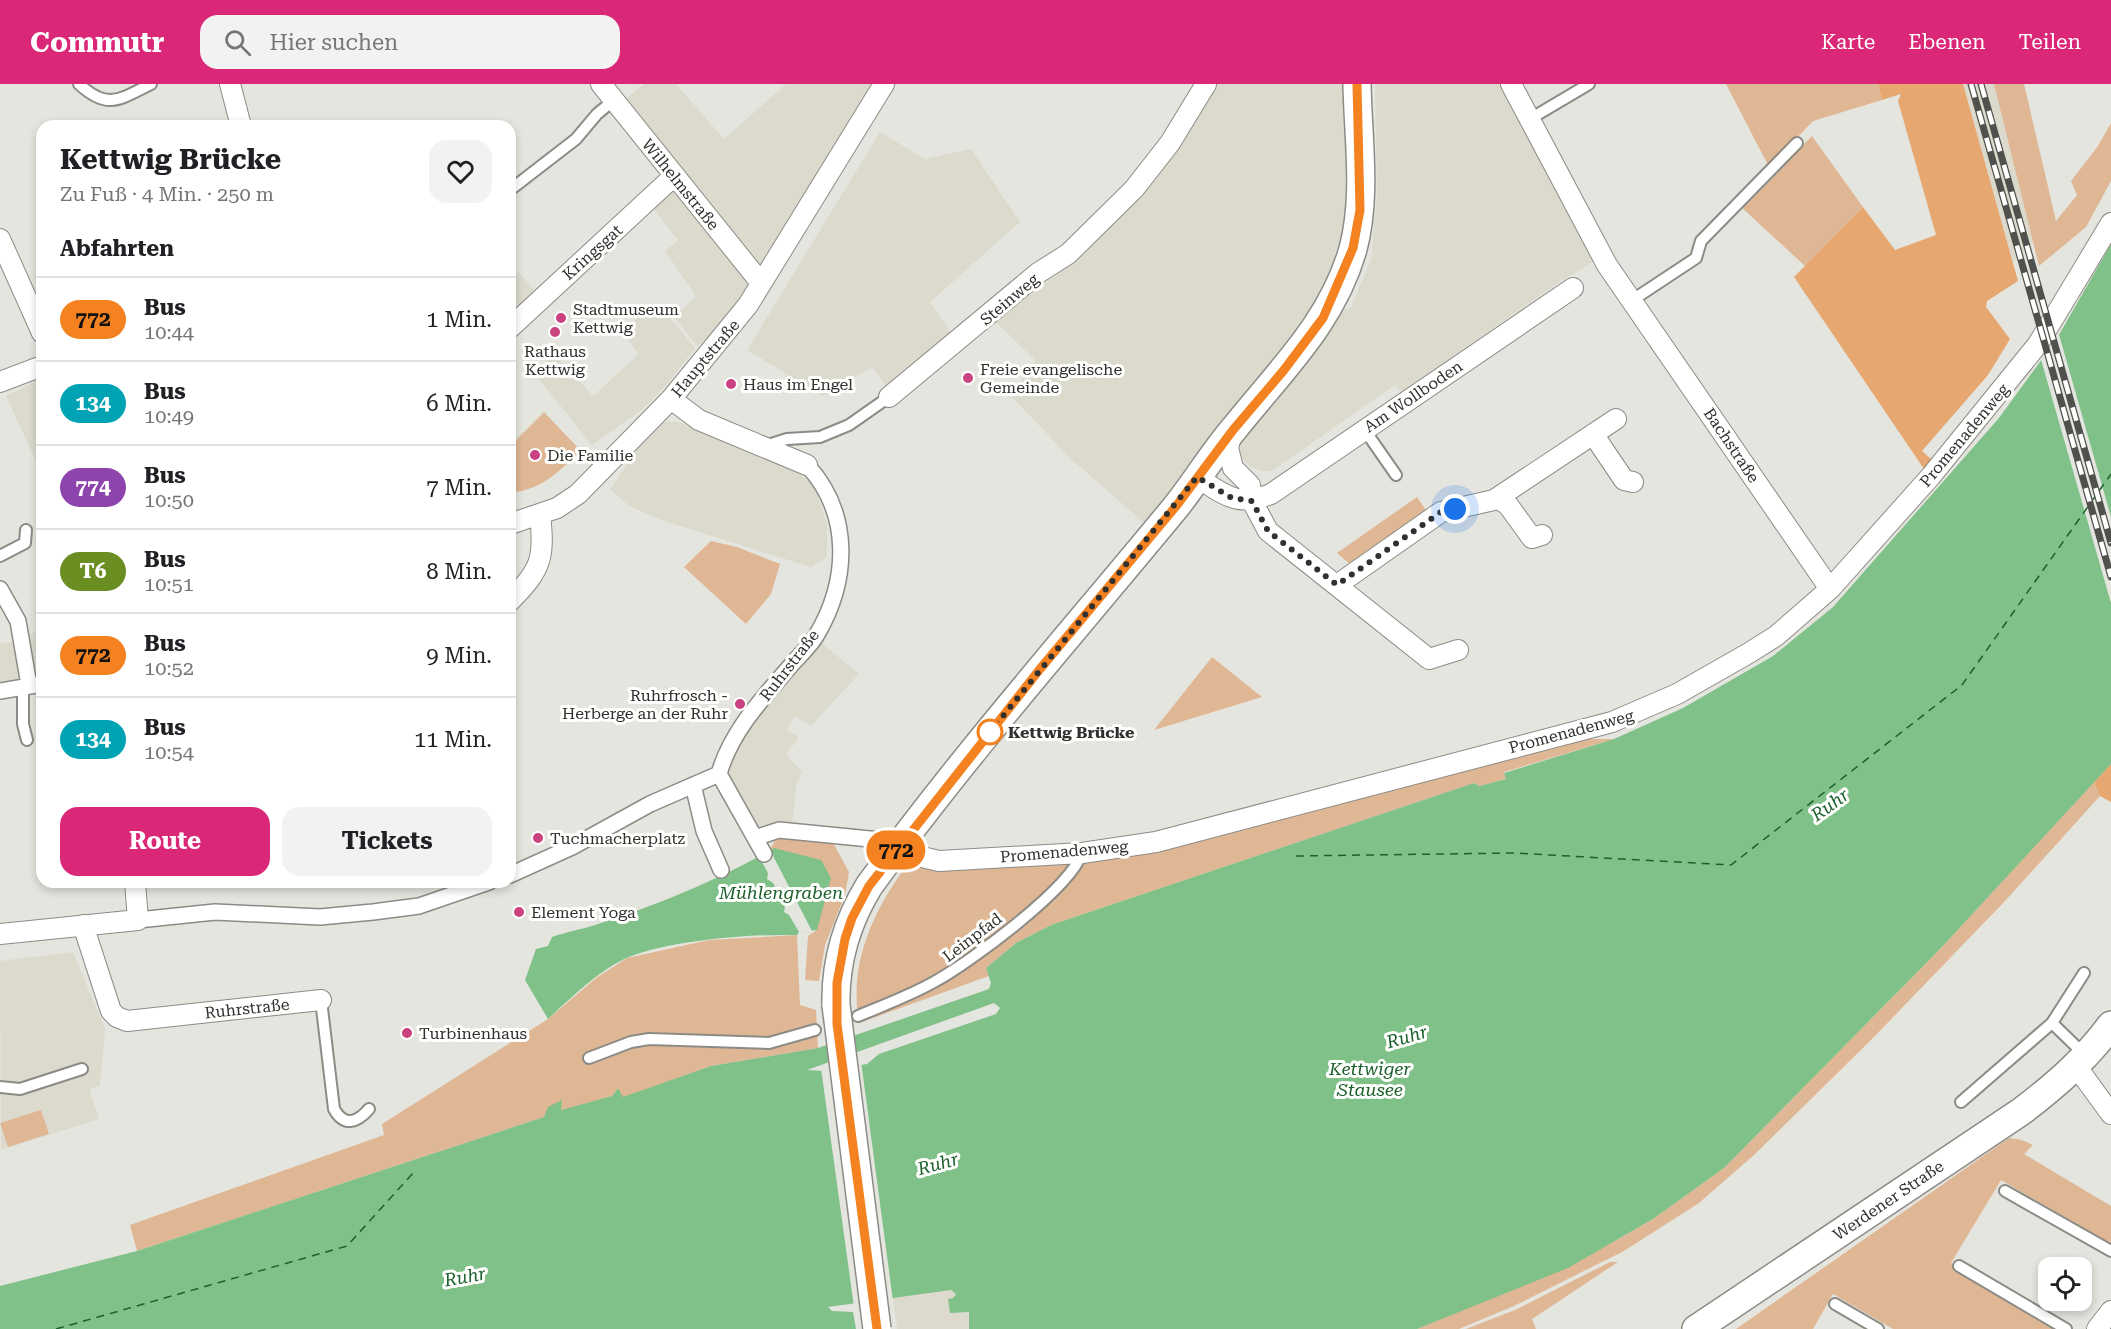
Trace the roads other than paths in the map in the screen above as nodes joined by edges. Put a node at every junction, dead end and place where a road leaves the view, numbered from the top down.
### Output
1 (79, 84) edge
2 (151, 84) edge
3 (230, 84) edge
4 (601, 84) edge
5 (884, 84) edge
6 (1206, 84) edge
7 (1357, 84) edge
8 (1512, 84) edge
9 (1589, 84) edge
10 (614, 100) junction
11 (1530, 119) junction
12 (239, 120) edge
13 (1797, 143) dead end
14 (674, 176) junction
15 (516, 185) edge
16 (2111, 223) edge
17 (0, 239) edge
18 (761, 283) junction
19 (1573, 288) dead end
20 (1631, 301) junction
21 (36, 320) edge
22 (516, 322) edge
23 (36, 368) edge
24 (0, 382) edge
25 (889, 397) joint
26 (671, 399) junction
27 (1616, 418) dead end
28 (1365, 429) junction
29 (1233, 430) junction
30 (1593, 434) junction
31 (762, 447) junction
32 (807, 465) joint
33 (1396, 475) dead end
34 (1197, 477) junction
35 (1633, 482) dead end
36 (1497, 498) junction
37 (1252, 501) junction
38 (522, 519) edge
39 (26, 530) dead end
40 (1542, 535) dead end
41 (0, 556) edge
42 (1337, 585) junction
43 (0, 589) edge
44 (1830, 589) junction
45 (516, 594) edge
46 (1458, 650) dead end
47 (32, 684) edge
48 (0, 692) edge
49 (27, 740) dead end
50 (719, 774) junction
51 (693, 785) junction
52 (755, 838) junction
53 (891, 842) junction
54 (1082, 853) junction
55 (764, 854) dead end
56 (721, 870) dead end
57 (516, 872) edge
58 (135, 888) edge
59 (472, 888) edge
60 (138, 920) junction
61 (83, 925) junction
62 (0, 934) edge
63 (2084, 973) dead end
64 (321, 1000) joint
65 (847, 1010) junction
66 (2052, 1023) junction
67 (2111, 1025) edge
68 (816, 1030) dead end
69 (589, 1058) dead end
70 (2081, 1061) junction
71 (82, 1069) dead end
72 (0, 1087) edge
73 (1961, 1102) dead end
74 (369, 1109) dead end
75 (2111, 1114) edge
76 (2004, 1191) dead end
77 (2111, 1251) edge
78 (1959, 1266) dead end
79 (1835, 1304) dead end
80 (2111, 1311) edge
81 (877, 1329) edge
82 (1696, 1329) edge
83 (1878, 1329) edge
84 (2066, 1329) edge
85 (2097, 1329) edge

1 - 2 lane
3 - 12 street
4 - 10 street, Wilhelmstraße
5 - 18 street, Hauptstraße
6 - 25 street, Steinweg
7 - 29 main road
8 - 11 street, Bachstraße
9 - 11 lane
10 - 14 street, Wilhelmstraße
10 - 15 lane
11 - 20 street, Bachstraße
13 - 20 lane
14 - 18 street, Wilhelmstraße
14 - 22 street, Kringsgat
16 - 44 street, Promenadenweg
17 - 21 street
18 - 26 street, Hauptstraße
19 - 28 street, Am Wollboden
20 - 44 street, Bachstraße
23 - 24 street
25 - 31 lane, Steinweg
26 - 31 street, Ruhrstraße
26 - 38 street, Hauptstraße
27 - 30 street
28 - 33 lane
28 - 37 street, Am Wollboden
29 - 34 main road
29 - 37 street
30 - 35 street
30 - 36 street
31 - 32 street, Ruhrstraße
32 - 50 street, Ruhrstraße
34 - 37 street
34 - 53 main road
36 - 40 street
36 - 42 street
37 - 42 street
38 - 45 street, Hauptstraße
39 - 41 lane
42 - 46 street
43 - 47 street
44 - 54 street, Promenadenweg
47 - 48 street
47 - 49 lane
50 - 51 street
50 - 52 street
51 - 56 street
51 - 57 street
52 - 53 street
52 - 55 street
53 - 54 street, Promenadenweg
53 - 65 main road
54 - 65 lane, Leinpfad
58 - 60 street
59 - 60 street
60 - 61 street
61 - 62 street
61 - 64 street, Ruhrstraße
63 - 66 lane
64 - 74 lane, Ruhrstraße
65 - 81 main road, bridge
66 - 70 lane
66 - 73 lane
67 - 70 main road, Werdener Straße
68 - 69 lane
70 - 75 street
70 - 82 main road, Werdener Straße
71 - 72 lane
76 - 77 lane
78 - 84 lane
79 - 83 lane
80 - 85 street

